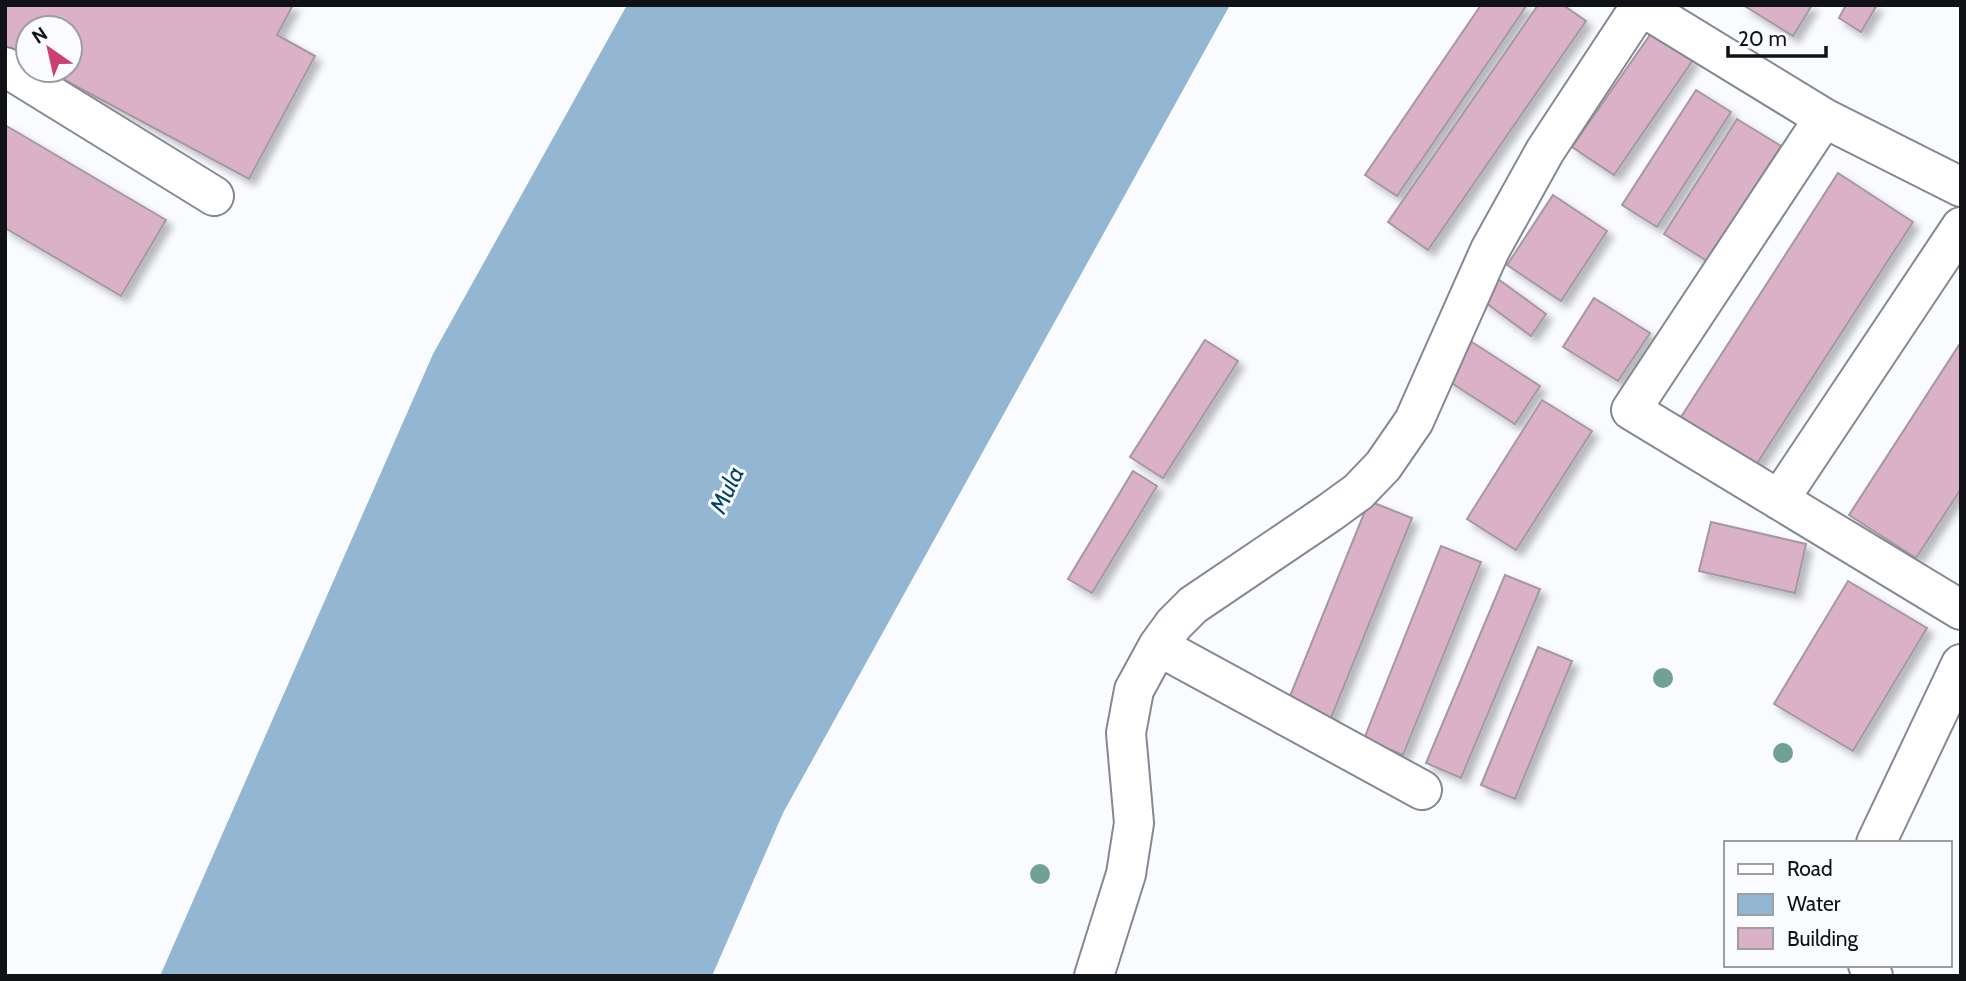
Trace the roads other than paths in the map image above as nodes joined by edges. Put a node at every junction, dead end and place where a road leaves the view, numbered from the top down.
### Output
1 (1641, 6) edge
2 (5, 68) edge
3 (1824, 118) junction
4 (1961, 187) edge
5 (214, 195) dead end
6 (1961, 227) edge
7 (1779, 500) junction
8 (1961, 610) edge
9 (1157, 646) junction
10 (1961, 664) edge
11 (1422, 789) dead end
12 (1877, 841) edge
13 (1094, 976) edge

1 - 3 lane
1 - 9 lane
2 - 5 lane
3 - 4 lane
3 - 7 lane
6 - 7 lane
7 - 8 lane
9 - 11 lane
9 - 13 lane
10 - 12 lane

